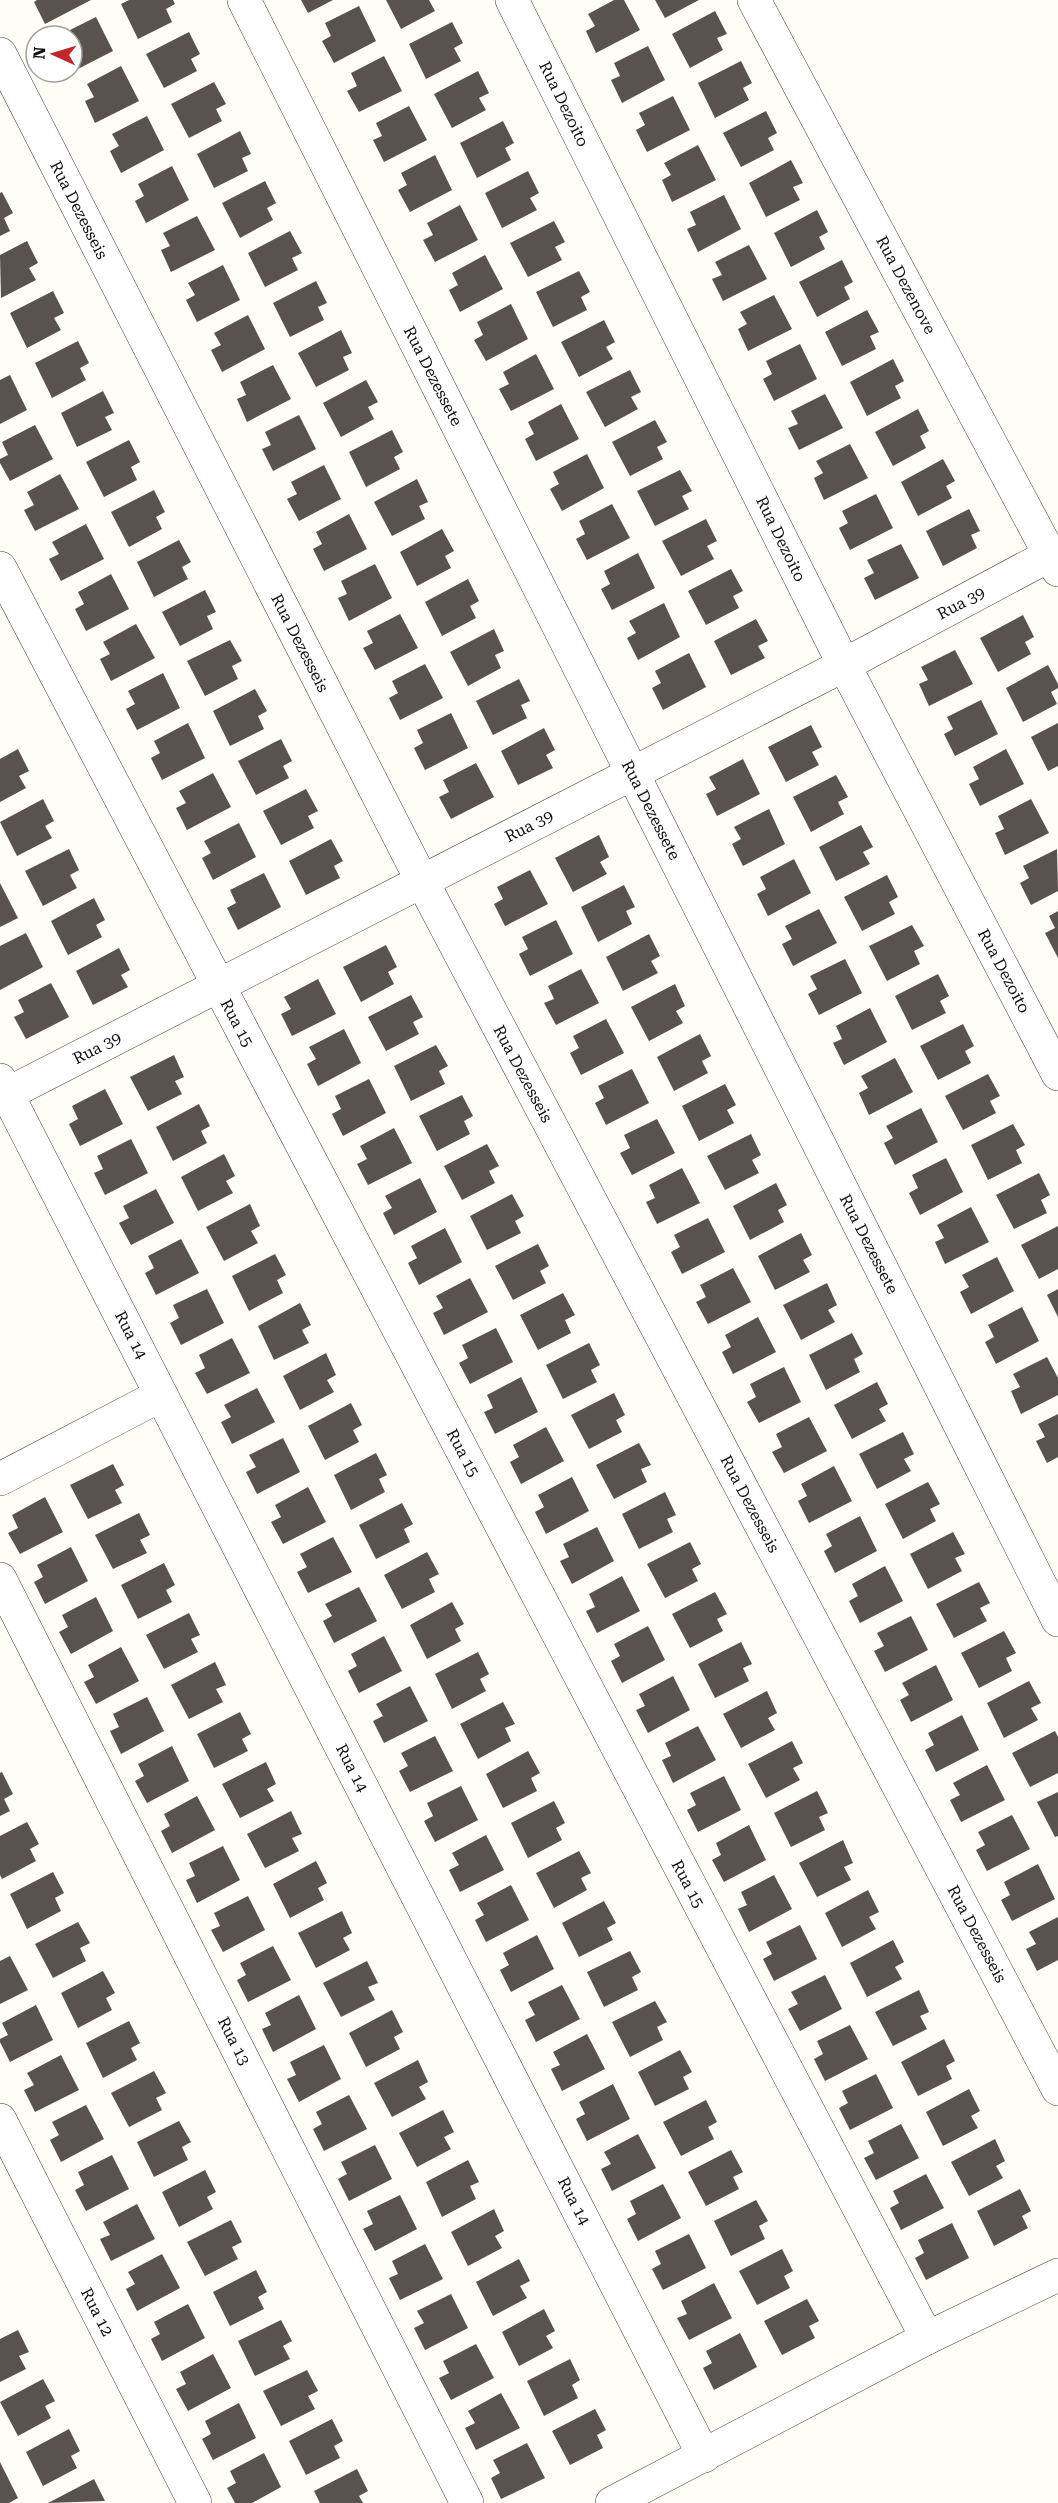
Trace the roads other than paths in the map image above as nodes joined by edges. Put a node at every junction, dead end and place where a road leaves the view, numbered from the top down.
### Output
1 (244, 0) edge
2 (512, 0) edge
3 (754, 0) edge
4 (0, 54) edge
5 (1054, 563) edge
6 (0, 568) edge
7 (844, 665) junction
8 (632, 773) junction
9 (422, 881) junction
10 (218, 986) junction
11 (1058, 1074) edge
12 (3, 1087) edge
13 (161, 1395) junction
14 (0, 1479) edge
15 (0, 1580) edge
16 (1058, 1620) edge
17 (1058, 2089) edge
18 (0, 2120) edge
19 (1058, 2275) edge
20 (927, 2338) junction
21 (704, 2456) junction
22 (195, 2503) edge
23 (467, 2503) edge
24 (612, 2503) edge

1 - 8 street, Rua Dezessete
2 - 7 street, Rua Dezoito
3 - 5 street, Rua Dezenove
4 - 9 street, Rua Dezesseis
5 - 7 street, Rua 39
6 - 10 street, Rua 15
7 - 8 street, Rua 39
7 - 11 street, Rua Dezoito
8 - 9 street, Rua 39
8 - 16 street, Rua Dezessete
9 - 10 street, Rua 39
9 - 17 street, Rua Dezesseis
10 - 12 street, Rua 39
10 - 20 street, Rua 15
12 - 13 street, Rua 14
13 - 14 street
13 - 21 street, Rua 14
15 - 23 street, Rua 13
18 - 22 street, Rua 12
19 - 20 street
20 - 21 street
21 - 24 street

